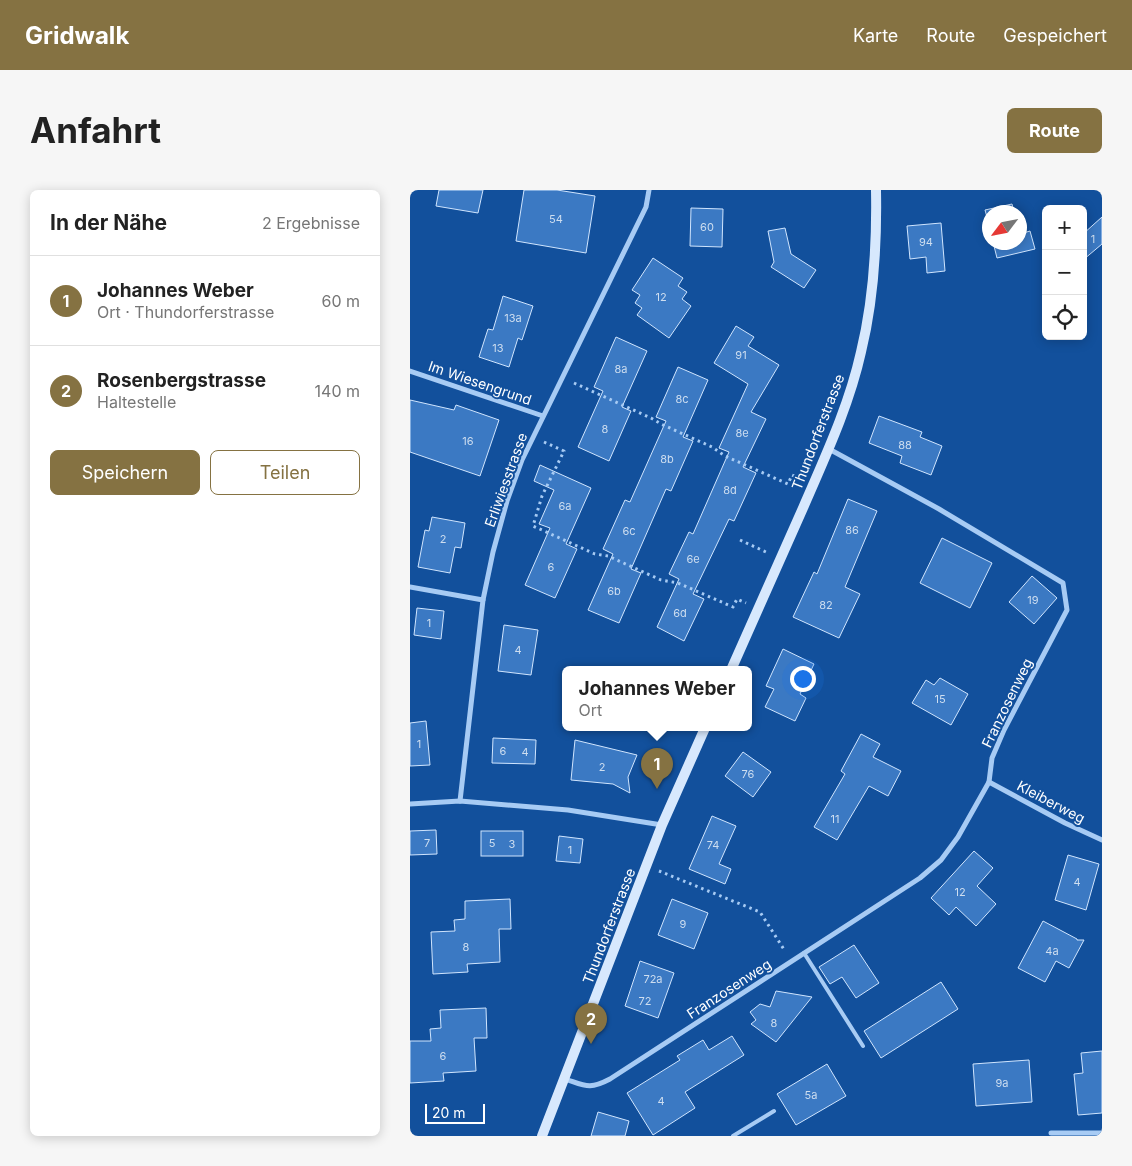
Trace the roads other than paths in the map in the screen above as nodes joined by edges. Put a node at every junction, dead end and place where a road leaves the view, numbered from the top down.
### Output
1 (649, 190) edge
2 (876, 190) edge
3 (410, 371) edge
4 (544, 416) junction
5 (829, 449) junction
6 (410, 587) edge
7 (483, 600) junction
8 (733, 666) edge
9 (704, 731) edge
10 (989, 782) junction
11 (460, 801) junction
12 (410, 804) edge
13 (662, 825) junction
14 (1102, 840) edge
15 (804, 953) junction
16 (863, 1046) dead end
17 (565, 1079) junction
18 (774, 1111) dead end
19 (1051, 1133) dead end
20 (1102, 1133) edge
21 (542, 1136) edge
22 (733, 1136) edge

1 - 4 street, Erliwiesstrasse
2 - 5 street, Thundorferstrasse
3 - 4 street, Im Wiesengrund
4 - 7 street, Erliwiesstrasse
5 - 8 street, Thundorferstrasse
5 - 10 street, Franzosenweg
6 - 7 street
7 - 11 street, Erliwiesstrasse
9 - 13 street, Thundorferstrasse
10 - 14 street, Kleiberweg
10 - 15 street, Franzosenweg
11 - 12 street
11 - 13 street
13 - 17 street, Thundorferstrasse
15 - 16 lane
15 - 17 street, Franzosenweg
17 - 21 street, Thundorferstrasse
18 - 22 lane
19 - 20 street

